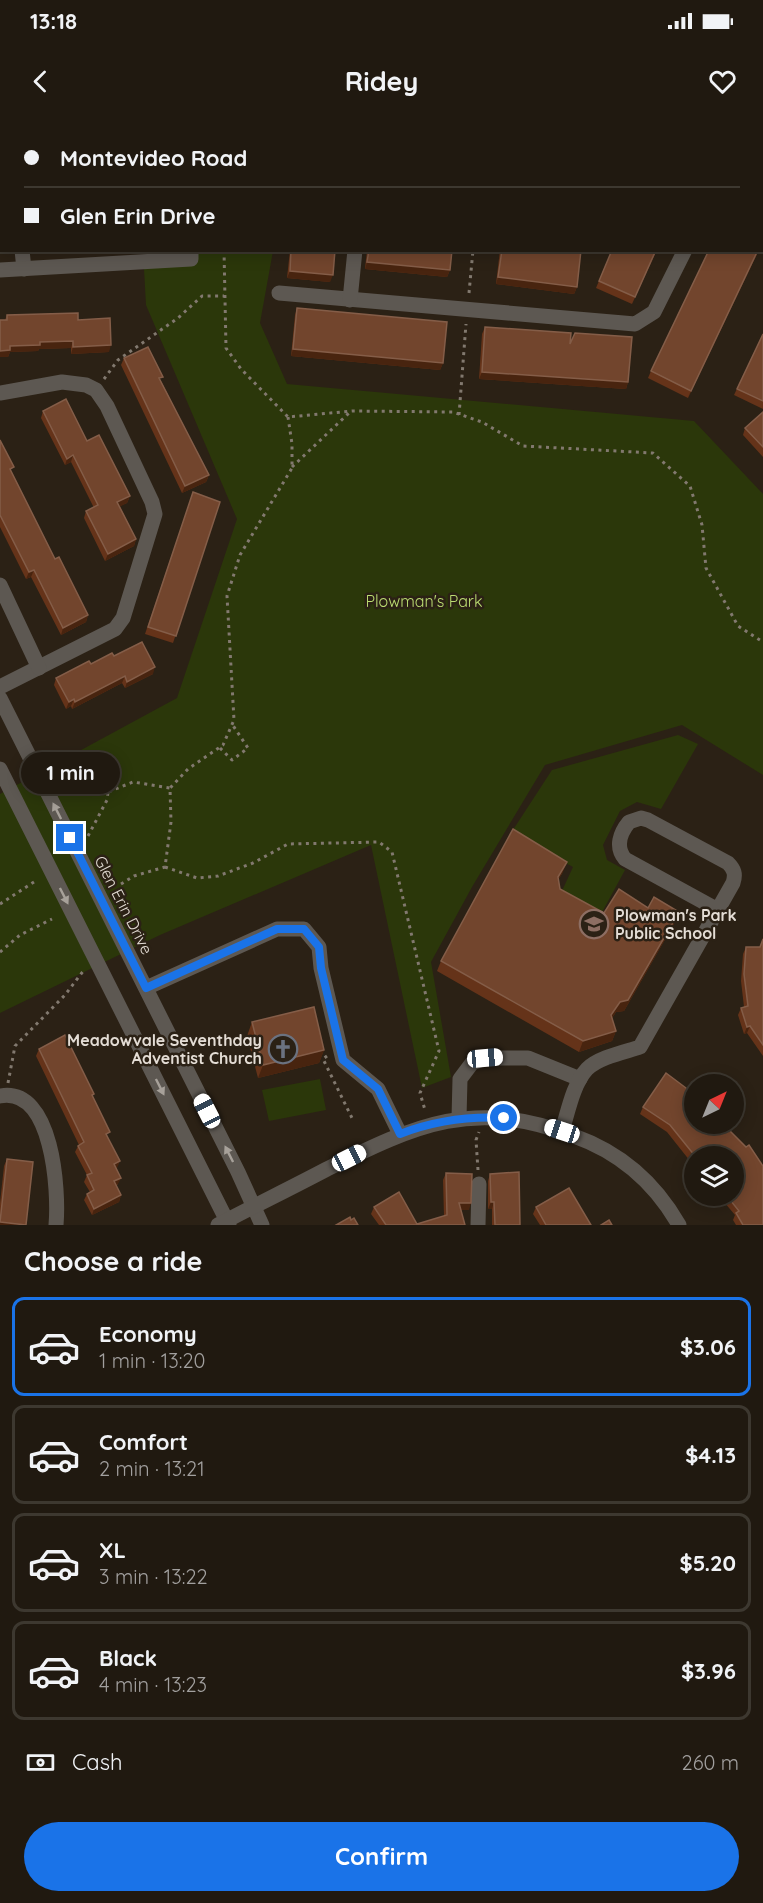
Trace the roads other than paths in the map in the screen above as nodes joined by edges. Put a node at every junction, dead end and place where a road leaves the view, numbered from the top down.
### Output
1 (22, 252) edge
2 (191, 252) edge
3 (355, 252) edge
4 (684, 252) edge
5 (77, 258) edge
6 (24, 269) junction
7 (0, 270) edge
8 (279, 293) dead end
9 (350, 300) junction
10 (0, 393) edge
11 (0, 585) edge
12 (39, 668) junction
13 (0, 687) edge
14 (0, 698) edge
15 (0, 769) edge
16 (717, 910) junction
17 (146, 988) junction
18 (580, 1079) junction
19 (3, 1096) edge
20 (459, 1118) junction
21 (562, 1131) junction
22 (400, 1134) junction
23 (479, 1185) road end
24 (254, 1206) junction
25 (224, 1224) edge
26 (56, 1225) edge
27 (262, 1225) edge
28 (478, 1225) edge
29 (679, 1225) edge

1 - 6 street
2 - 5 street
3 - 9 street
4 - 9 street
5 - 6 street
6 - 7 street
8 - 9 street
10 - 12 street
11 - 12 street
12 - 13 street
17 -> 14 street, Glen Erin Drive
15 -> 25 street
16 - 16 street
16 - 18 street
17 - 22 street
24 -> 17 street, Glen Erin Drive
18 - 20 street
18 - 21 street
19 - 26 street
20 - 21 street
20 - 22 street
21 - 29 street
22 - 24 street
23 - 28 street
24 - 25 street
24 - 27 street, Glen Erin Drive

